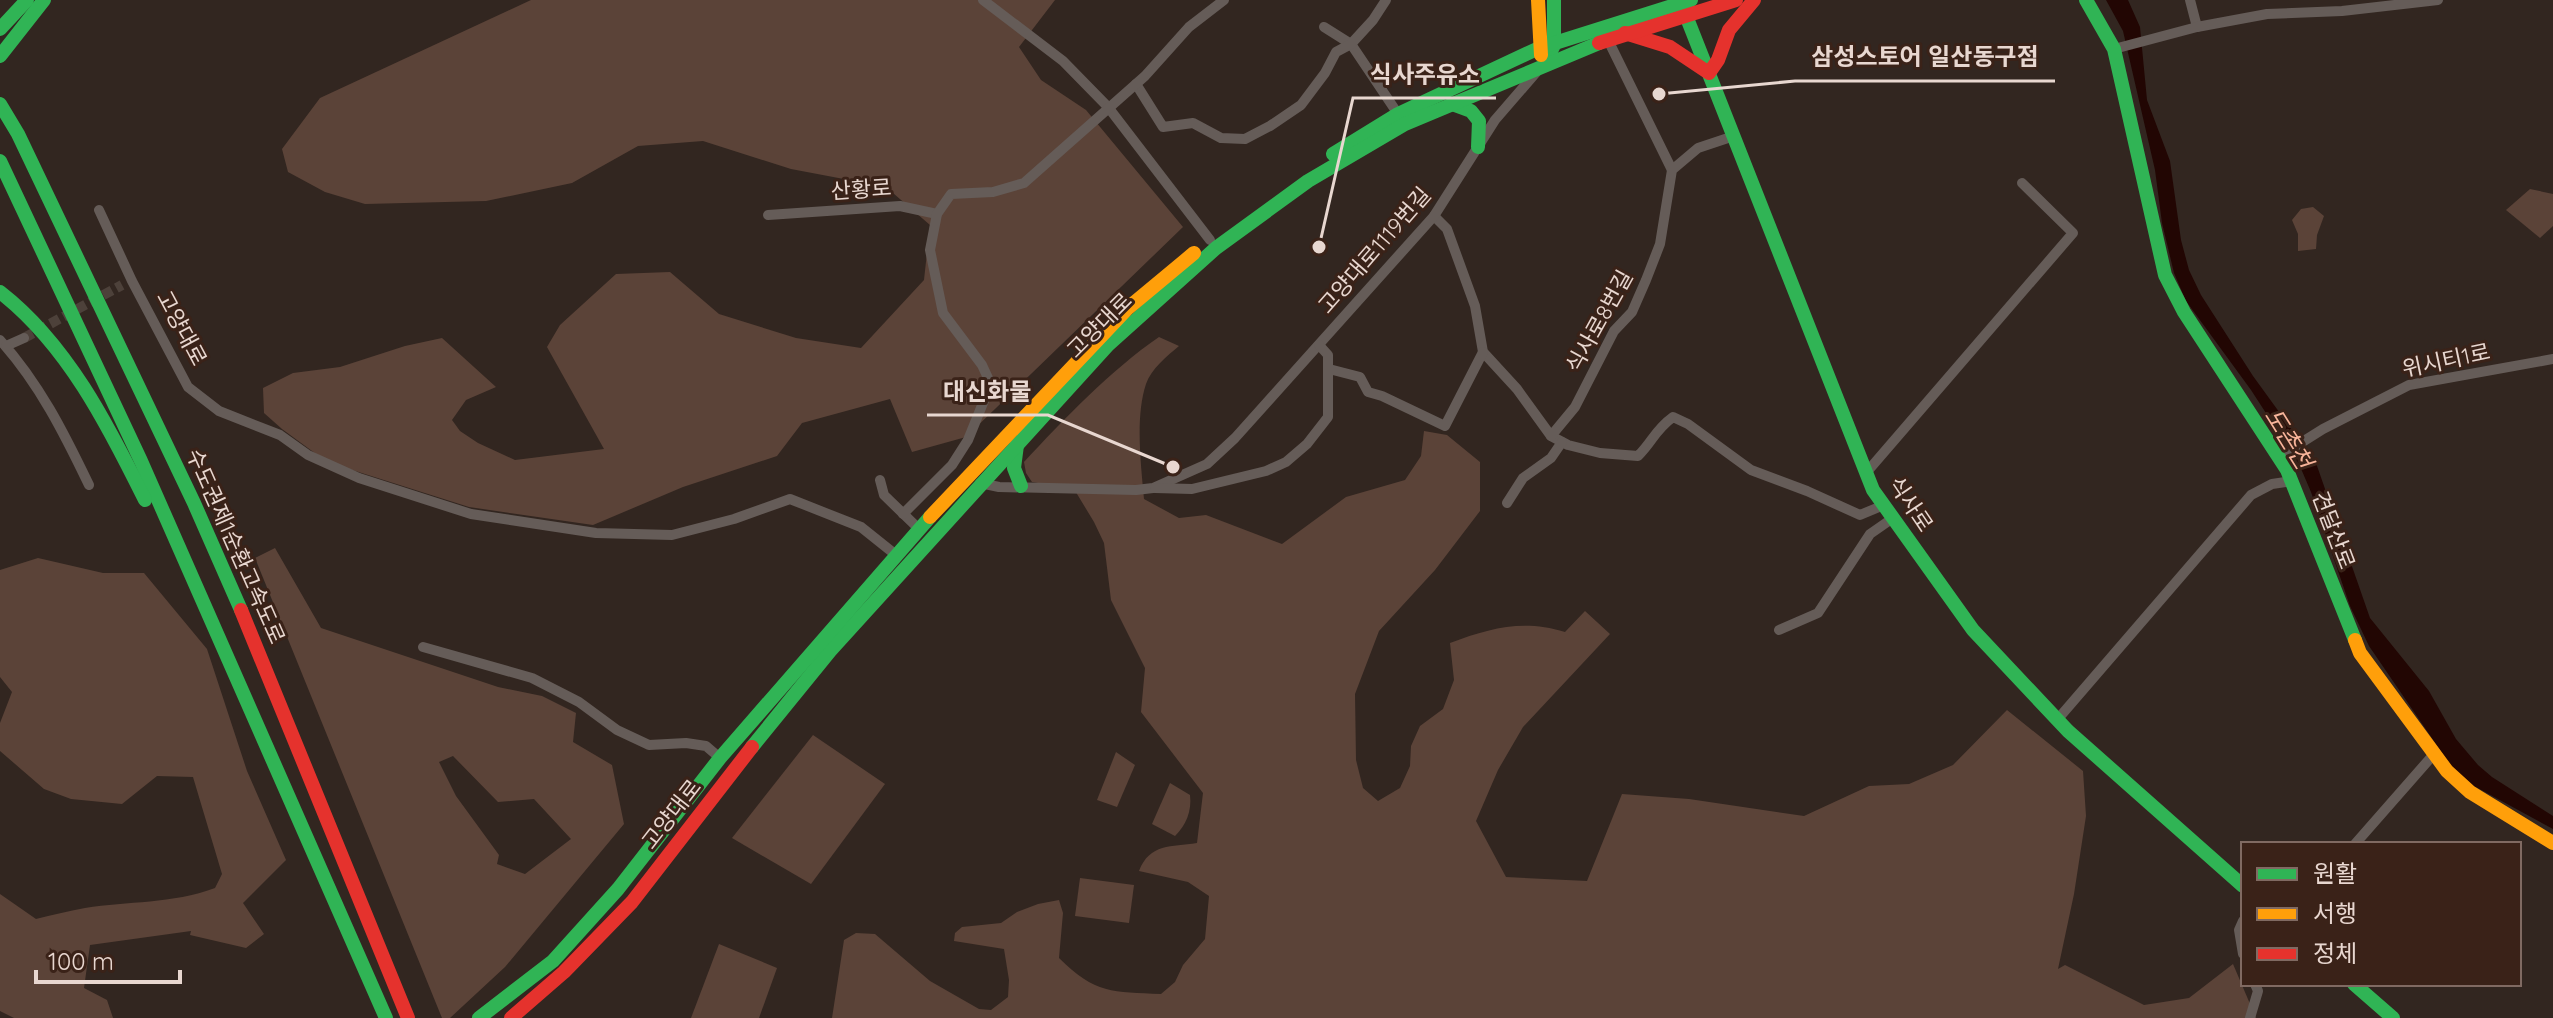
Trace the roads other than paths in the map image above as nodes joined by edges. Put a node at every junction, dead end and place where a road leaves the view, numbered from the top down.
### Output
1 (27, 0) edge
2 (41, 0) edge
3 (983, 0) edge
4 (1224, 0) edge
5 (1386, 0) edge
6 (1538, 0) edge
7 (1554, 0) edge
8 (1736, 0) edge
9 (1754, 0) edge
10 (2086, 0) edge
11 (2190, 0) edge
12 (2438, 0) edge
13 (1684, 5) edge
14 (1324, 27) dead end
15 (2197, 27) junction
16 (0, 29) edge
17 (1625, 33) junction
18 (1608, 40) junction
19 (0, 44) edge
20 (1351, 44) junction
21 (1546, 47) junction
22 (2118, 48) junction
23 (0, 56) edge
24 (1544, 64) junction
25 (1709, 73) junction
26 (1136, 84) junction
27 (0, 85) edge
28 (0, 104) edge
29 (1452, 104) junction
30 (1108, 107) junction
31 (1398, 114) junction
32 (19, 134) junction
33 (1734, 136) junction
34 (1478, 147) junction
35 (0, 161) edge
36 (1672, 170) junction
37 (2022, 183) dead end
38 (99, 210) dead end
39 (937, 214) junction
40 (768, 215) dead end
41 (1434, 216) junction
42 (1210, 240) junction
43 (0, 292) edge
44 (24, 338) tunnel mouth
45 (3, 343) edge
46 (1319, 345) junction
47 (1483, 352) junction
48 (2553, 359) edge
49 (1329, 369) junction
50 (1551, 436) junction
51 (1562, 442) junction
52 (1017, 444) junction
53 (2283, 454) junction
54 (1866, 473) junction
55 (965, 478) junction
56 (880, 480) dead end
57 (2292, 481) junction
58 (89, 485) dead end
59 (983, 485) junction
60 (1021, 486) junction
61 (1153, 488) junction
62 (1507, 503) dead end
63 (1884, 505) junction
64 (903, 514) junction
65 (1893, 518) junction
66 (919, 529) junction
67 (896, 555) junction
68 (1779, 630) dead end
69 (224, 647) junction
70 (423, 647) dead end
71 (2057, 720) junction
72 (2434, 754) junction
73 (720, 758) junction
74 (2357, 842) edge
75 (2553, 843) edge
76 (2241, 884) edge
77 (2256, 986) edge
78 (2356, 986) edge
79 (408, 1016) edge
80 (386, 1018) edge
81 (479, 1018) edge
82 (511, 1018) edge
83 (2250, 1018) edge
84 (2393, 1018) edge

1 - 16 main road
2 - 19 main road
2 - 23 main road
3 - 30 street
4 - 26 street
5 - 20 street
6 - 21 main road
7 - 21 main road
8 - 13 main road, 고양대로
9 - 25 main road
10 - 22 main road, 견달산로
11 - 15 street
12 - 15 street
13 - 17 main road, 고양대로
13 - 21 main road, 고양대로
13 - 25 main road, 식사로
14 - 20 street
15 - 22 street
17 - 18 main road, 고양대로
17 - 25 main road
18 - 24 main road, 고양대로
18 - 36 street
20 - 26 street
20 - 31 street
21 - 24 main road
21 - 31 main road, 고양대로
22 - 53 main road, 견달산로
24 - 29 main road, 고양대로
24 - 34 street, 고양대로1119번길
25 - 33 main road, 식사로
26 - 30 street
27 - 32 main road
28 - 32 main road
29 - 34 main road
29 - 52 main road, 고양대로
30 - 39 street
30 - 42 street
31 - 42 main road, 고양대로
32 - 79 main road, 수도권제1순환고속도로
33 - 36 street
33 - 54 main road, 식사로
34 - 41 street, 고양대로1119번길
35 - 69 main road
36 - 50 street, 식사로8번길
37 - 54 street
38 - 67 street, 고양대로
39 - 40 street, 산황로
39 - 64 street
41 - 46 street, 고양대로1119번길
41 - 47 street
42 - 55 main road, 고양대로
43 - 69 main road
44 - 45 street
45 - 58 street
46 - 49 street, 고양대로1119번길
46 - 61 street, 고양대로1119번길
47 - 49 street
47 - 50 street
48 - 53 street, 위시티1로
49 - 61 street, 고양대로1119번길
50 - 51 street
51 - 62 street
51 - 63 street
52 - 59 main road, 고양대로
52 - 60 main road
53 - 57 main road, 견달산로
54 - 63 main road, 식사로
55 - 59 street, 고양대로1119번길
55 - 66 main road, 고양대로
56 - 64 street
57 - 71 street
57 - 72 main road, 견달산로
59 - 60 street, 고양대로1119번길
59 - 82 main road, 고양대로
60 - 61 street, 고양대로1119번길
63 - 65 main road, 식사로
64 - 66 street
65 - 68 street
65 - 71 main road, 식사로
66 - 67 main road, 고양대로
67 - 73 main road, 고양대로
69 - 80 main road
70 - 73 street, 고양대로
71 - 76 main road, 식사로
72 - 74 street
72 - 75 main road, 견달산로
73 - 81 main road, 고양대로
77 - 83 street
78 - 84 main road

